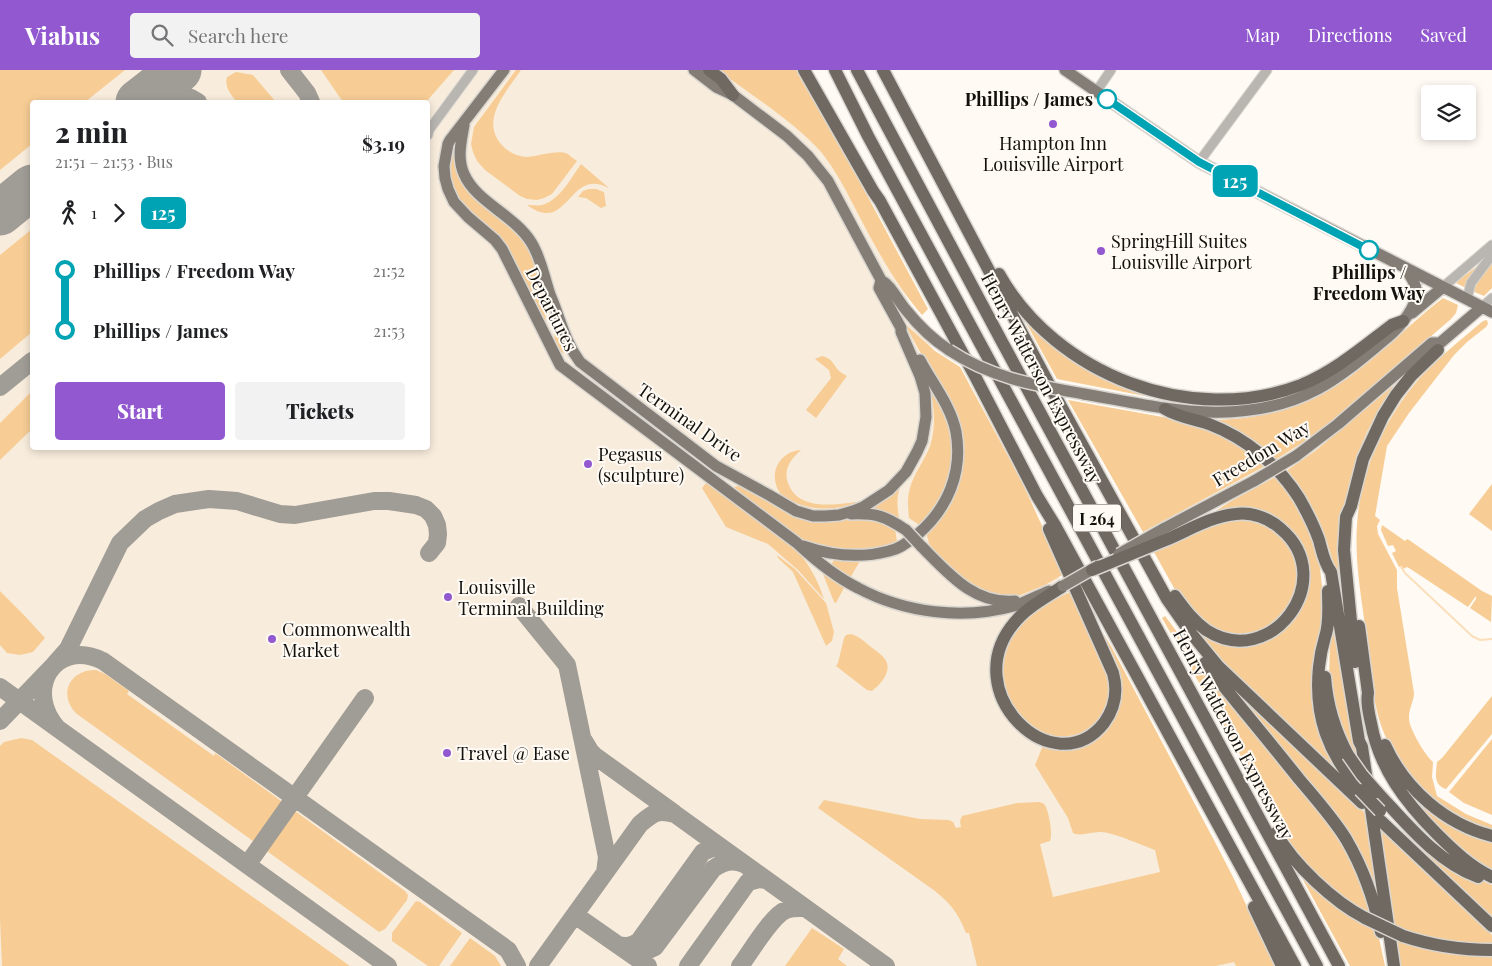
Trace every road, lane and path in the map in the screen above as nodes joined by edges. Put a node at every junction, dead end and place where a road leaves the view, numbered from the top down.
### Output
1 (473, 70) edge
2 (504, 70) edge
3 (694, 70) edge
4 (709, 70) edge
5 (804, 70) edge
6 (814, 70) edge
7 (836, 70) edge
8 (857, 70) edge
9 (883, 70) edge
10 (1065, 70) edge
11 (1111, 70) edge
12 (1267, 70) edge
13 (1096, 92) junction
14 (733, 95) junction
15 (464, 123) junction
16 (430, 129) edge
17 (1199, 162) junction
18 (880, 201) junction
19 (961, 216) junction
20 (1492, 245) edge
21 (1492, 255) edge
22 (1405, 268) junction
23 (881, 280) junction
24 (1443, 287) junction
25 (1492, 298) edge
26 (1467, 299) junction
27 (1487, 310) edge
28 (1403, 321) junction
29 (901, 328) junction
30 (1439, 346) junction
31 (1165, 409) junction
32 (1037, 496) junction
33 (1351, 506) junction
34 (839, 515) junction
35 (1166, 534) junction
36 (797, 543) junction
37 (1140, 548) junction
38 (1327, 566) junction
39 (1092, 570) joint
40 (1153, 571) junction
41 (1063, 586) junction
42 (1035, 596) junction
43 (1325, 637) junction
44 (1186, 681) junction
45 (1368, 693) junction
46 (1165, 728) junction
47 (1362, 747) junction
48 (1381, 816) junction
49 (1492, 836) edge
50 (1492, 877) edge
51 (1492, 882) edge
52 (1492, 926) edge
53 (1492, 950) edge
54 (1282, 966) edge
55 (1295, 966) edge
56 (1317, 966) edge
57 (1340, 966) edge
58 (1388, 966) edge
59 (1394, 966) edge

1 - 16 street
2 - 15 main road, Terminal Drive
3 - 14 main road, Terminal Drive
4 - 14 highway
5 - 18 highway
6 - 18 highway
7 - 56 highway, Henry Watterson Expressway / I 264
8 - 44 highway, Henry Watterson Expressway / I 264
9 - 19 highway
10 - 13 main road
11 - 13 street
12 - 17 street
13 - 17 main road
14 - 23 main road, Terminal Drive
15 - 34 main road, Terminal Drive
15 - 36 main road, Departures
17 - 22 main road
18 - 32 highway
19 - 28 highway
19 - 37 highway
20 - 24 street
21 - 26 street
22 - 24 main road
22 - 28 main road
23 - 29 main road, Terminal Drive
23 - 31 main road, Terminal Drive, bridge
24 - 26 main road
24 - 28 main road
25 - 27 street
26 - 27 main road
27 - 30 main road, Freedom Way
28 - 31 main road, Terminal Drive
29 - 34 main road, Terminal Drive
29 - 36 main road
30 - 33 highway
30 - 35 main road, Freedom Way, bridge
31 - 38 highway
32 - 41 highway
32 - 46 highway
33 - 45 highway
33 - 47 highway
34 - 42 main road, bridge
35 - 37 highway
35 - 39 highway, bridge
36 - 42 main road
37 - 40 highway
38 - 43 highway
38 - 47 highway
39 - 41 main road, bridge
40 - 48 highway
40 - 58 highway
41 - 42 main road
43 - 48 highway, bridge
43 - 51 highway, bridge
44 - 53 highway, bridge
44 - 57 highway, Henry Watterson Expressway / I 264
45 - 49 highway
45 - 50 highway
46 - 54 highway
46 - 55 highway
47 - 59 highway
48 - 52 highway

